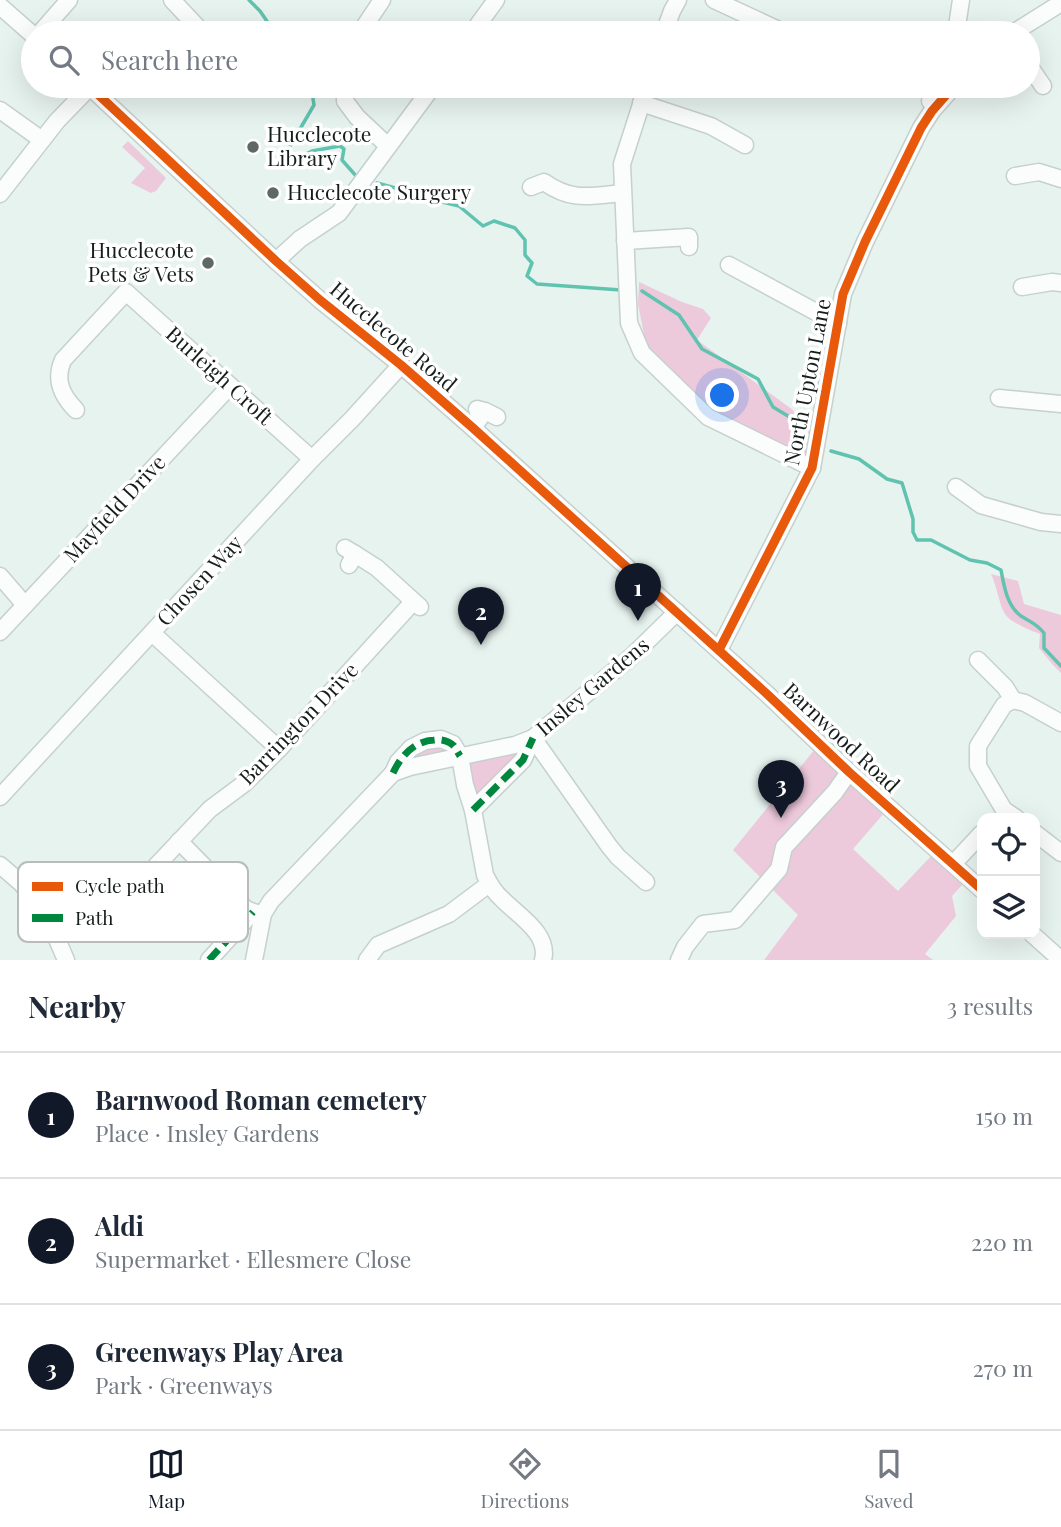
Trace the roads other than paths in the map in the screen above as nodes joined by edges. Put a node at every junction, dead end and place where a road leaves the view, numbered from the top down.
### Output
1 (69, 0) edge
2 (172, 0) edge
3 (382, 0) edge
4 (496, 0) edge
5 (678, 0) edge
6 (714, 0) edge
7 (961, 0) edge
8 (1061, 3) edge
9 (0, 6) edge
10 (51, 21) edge
11 (192, 21) edge
12 (368, 21) edge
13 (481, 21) edge
14 (669, 21) edge
15 (768, 21) edge
16 (958, 21) edge
17 (1032, 21) edge
18 (21, 24) edge
19 (1040, 82) edge
20 (1043, 86) dead end
21 (79, 98) edge
22 (103, 98) edge
23 (345, 98) edge
24 (424, 98) edge
25 (643, 98) edge
26 (944, 98) edge
27 (642, 103) junction
28 (0, 110) edge
29 (42, 140) junction
30 (745, 145) dead end
31 (388, 146) junction
32 (1044, 156) dead end
33 (1039, 172) junction
34 (1015, 176) dead end
35 (540, 179) dead end
36 (1061, 179) edge
37 (622, 193) junction
38 (0, 194) edge
39 (689, 237) dead end
40 (625, 241) junction
41 (276, 261) junction
42 (729, 265) dead end
43 (1061, 283) edge
44 (1023, 288) dead end
45 (838, 324) junction
46 (401, 365) junction
47 (230, 386) junction
48 (1005, 396) dead end
49 (66, 404) dead end
50 (1061, 404) edge
51 (497, 417) dead end
52 (473, 428) junction
53 (312, 459) junction
54 (812, 468) junction
55 (982, 485) dead end
56 (956, 487) dead end
57 (974, 501) junction
58 (1061, 524) edge
59 (350, 556) dead end
60 (0, 576) edge
61 (25, 605) junction
62 (677, 612) junction
63 (0, 632) edge
64 (152, 634) junction
65 (719, 650) junction
66 (978, 660) dead end
67 (1013, 700) junction
68 (1061, 723) edge
69 (533, 738) junction
70 (279, 749) junction
71 (460, 756) junction
72 (849, 772) junction
73 (0, 797) edge
74 (474, 810) junction
75 (1004, 813) edge
76 (1040, 837) edge
77 (977, 838) edge
78 (179, 841) junction
79 (1061, 853) edge
80 (159, 862) edge
81 (200, 862) edge
82 (953, 864) junction
83 (0, 865) edge
84 (18, 881) edge
85 (646, 882) dead end
86 (489, 884) junction
87 (977, 886) edge
88 (248, 910) edge
89 (258, 913) junction
90 (248, 923) edge
91 (1038, 939) edge
92 (58, 942) edge
93 (228, 942) edge
94 (549, 959) edge
95 (66, 960) edge
96 (209, 960) edge
97 (254, 960) edge
98 (368, 960) edge
99 (679, 960) edge
100 (1061, 960) edge

1 - 10 street
2 - 11 street
3 - 12 street
4 - 13 street
5 - 14 street
6 - 15 street
7 - 16 street
8 - 17 street
9 - 18 street
19 - 20 street
21 - 29 street
22 - 41 street, Hucclecote Road
23 - 31 street
24 - 31 street
25 - 27 street
26 - 45 street, North Upton Lane
27 - 30 street
27 - 37 street
28 - 29 street
29 - 38 street
31 - 41 street
32 - 33 street
33 - 34 street
33 - 36 street
35 - 37 street
37 - 40 street
39 - 40 street
40 - 54 street
41 - 46 street, Hucclecote Road
42 - 45 street
43 - 44 street
45 - 54 street, North Upton Lane
46 - 52 street, Hucclecote Road
46 - 53 street, Chosen Way
47 - 49 street, Burleigh Croft
47 - 53 street, Burleigh Croft
47 - 61 street, Mayfield Drive
48 - 50 street
51 - 52 street
52 - 62 street, Hucclecote Road
53 - 64 street, Chosen Way
54 - 65 street, North Upton Lane
55 - 57 street
56 - 57 street
57 - 58 street
59 - 70 street, Barrington Drive
60 - 61 street
61 - 63 street, Mayfield Drive
62 - 65 street, Barnwood Road
62 - 69 street, Insley Gardens
64 - 70 street
64 - 73 street, Chosen Way
65 - 72 street, Barnwood Road
66 - 67 street
67 - 68 street
67 - 75 street
69 - 71 street, Insley Gardens
69 - 74 street
69 - 85 street
70 - 78 street, Barrington Drive
71 - 74 street
71 - 89 street, Insley Gardens
72 - 82 street, Barnwood Road
72 - 99 street
74 - 86 street
76 - 79 street
77 - 82 street
78 - 80 street, Barrington Drive
78 - 81 street
82 - 87 street, Barnwood Road
83 - 84 street
86 - 94 street
86 - 98 street
88 - 89 street
89 - 90 street, Insley Gardens
89 - 97 street, Insley Gardens
91 - 100 street
92 - 95 street
93 - 96 street, Insley Gardens

